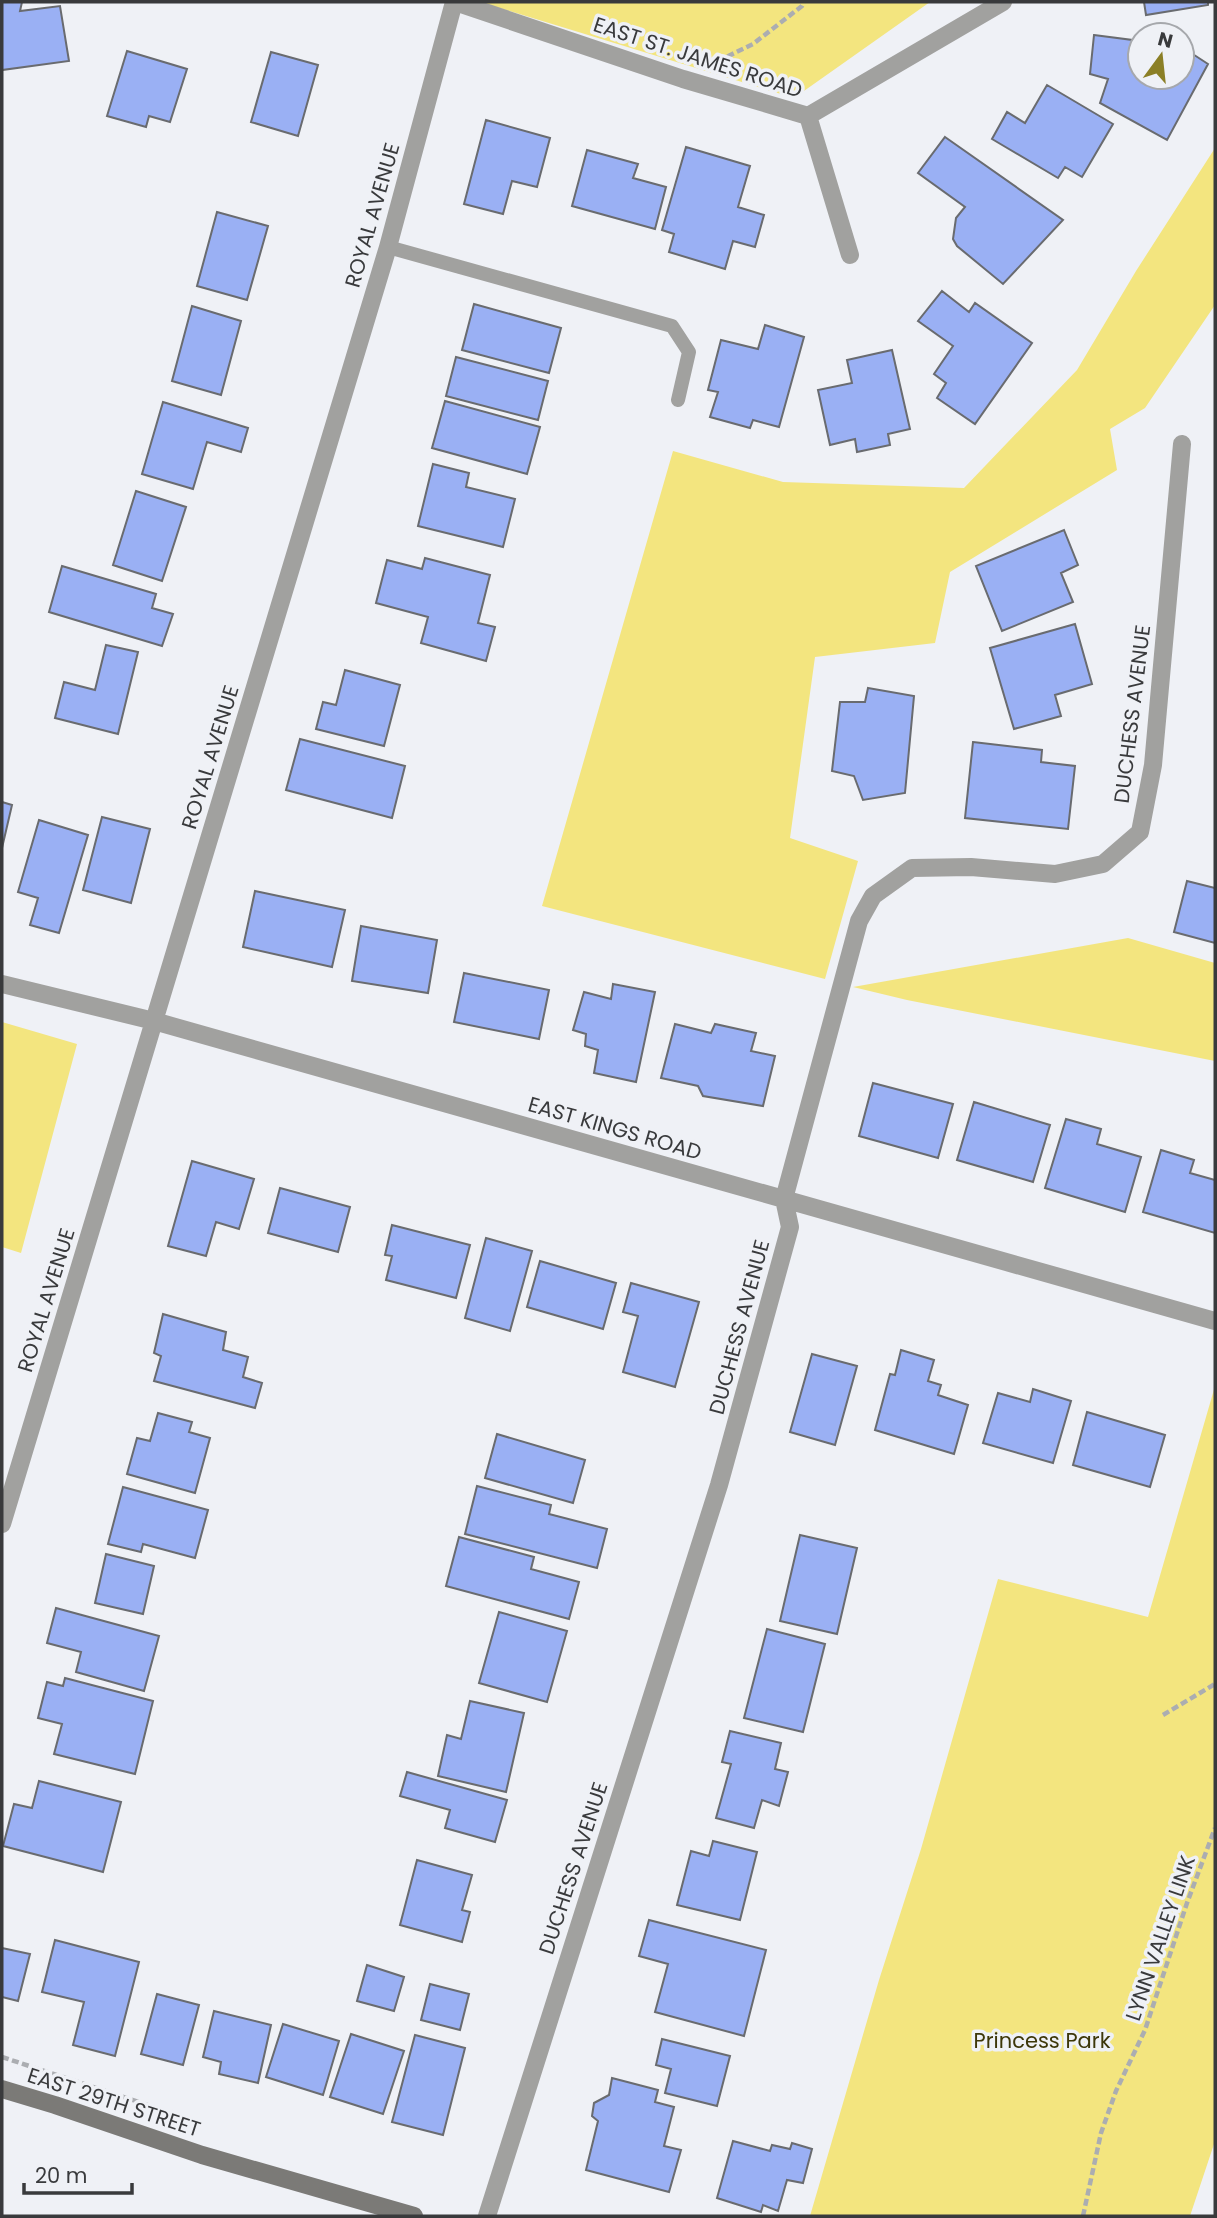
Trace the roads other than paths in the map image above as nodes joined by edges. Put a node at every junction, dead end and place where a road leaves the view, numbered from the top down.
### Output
1 (454, 2) edge
2 (1003, 2) edge
3 (808, 116) junction
4 (388, 247) junction
5 (850, 254) dead end
6 (678, 400) dead end
7 (1182, 444) dead end
8 (2, 984) edge
9 (154, 1020) junction
10 (784, 1199) junction
11 (1215, 1321) edge
12 (2, 1524) edge
13 (2, 2089) edge
14 (414, 2216) edge
15 (487, 2216) edge

1 - 3 street, EAST ST. JAMES ROAD
1 - 4 street, ROYAL AVENUE
2 - 3 street, EAST ST. JAMES ROAD
3 - 5 street, EAST ST. JAMES ROAD
4 - 6 lane
4 - 9 street, ROYAL AVENUE
7 - 10 street, DUCHESS AVENUE
8 - 9 street, EAST KINGS ROAD
9 - 10 street, EAST KINGS ROAD
9 - 12 street, ROYAL AVENUE
10 - 11 street, EAST KINGS ROAD
10 - 15 street, DUCHESS AVENUE
13 - 14 main road, EAST 29TH STREET

